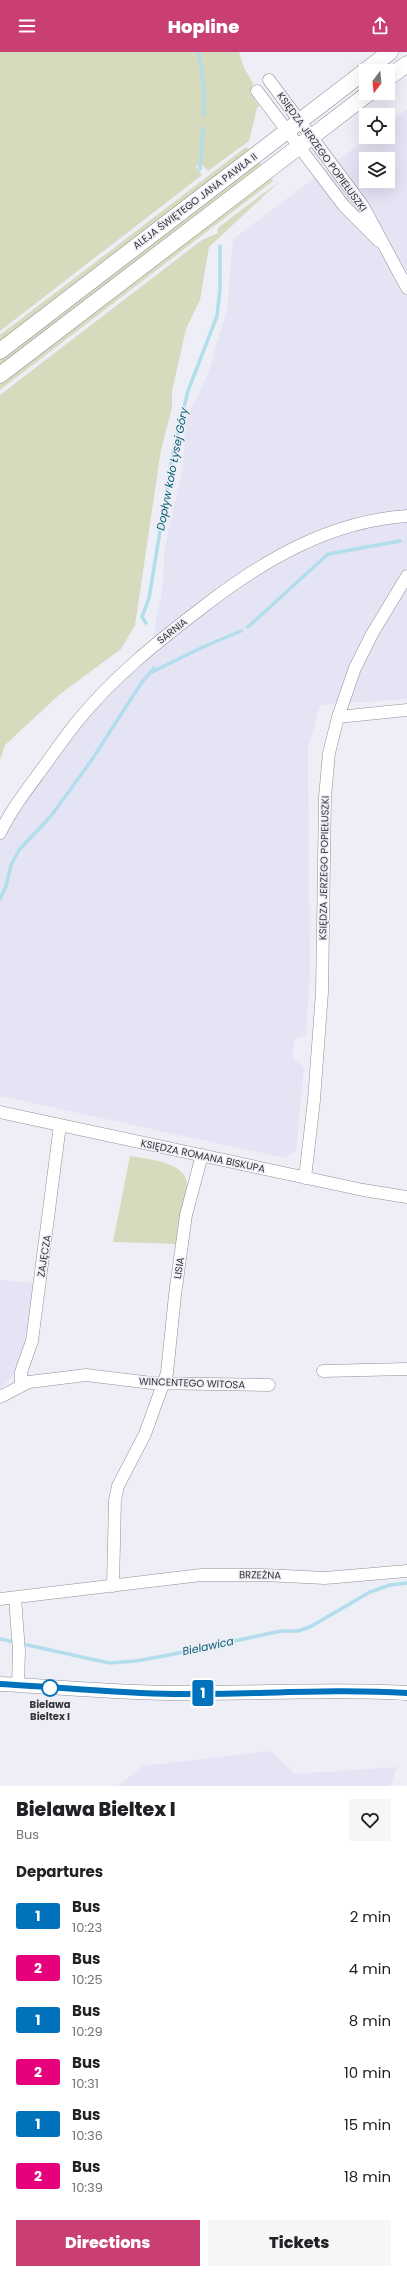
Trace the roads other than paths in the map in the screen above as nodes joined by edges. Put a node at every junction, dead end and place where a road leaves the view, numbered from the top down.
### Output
1 (390, 52) edge
2 (407, 64) edge
3 (395, 73) edge
4 (269, 80) dead end
5 (257, 91) dead end
6 (360, 100) edge
7 (300, 121) junction
8 (287, 131) junction
9 (312, 136) junction
10 (299, 146) junction
11 (384, 246) junction
12 (407, 288) edge
13 (0, 351) edge
14 (0, 375) edge
15 (407, 516) edge
16 (407, 576) edge
17 (407, 710) edge
18 (338, 717) junction
19 (0, 833) edge
20 (0, 1112) edge
21 (60, 1125) junction
22 (202, 1155) junction
23 (305, 1178) junction
24 (407, 1197) edge
25 (407, 1369) edge
26 (323, 1371) dead end
27 (164, 1383) junction
28 (20, 1384) junction
29 (269, 1384) dead end
30 (0, 1397) edge
31 (407, 1571) edge
32 (113, 1586) junction
33 (15, 1598) junction
34 (0, 1599) edge
35 (0, 1684) edge
36 (18, 1685) junction
37 (407, 1693) edge

1 - 7 main road, ALEJA ŚWIĘTEGO JANA PAWŁA II
2 - 3 main road
4 - 7 street, KSIĘDZA JERZEGO POPIEŁUSZKI
5 - 8 street, KSIĘDZA JERZEGO POPIEŁUSZKI
6 - 9 main road, ALEJA ŚWIĘTEGO JANA PAWŁA II
7 - 8 main road, ALEJA ŚWIĘTEGO JANA PAWŁA II
7 - 9 street, KSIĘDZA JERZEGO POPIEŁUSZKI
8 - 10 street, KSIĘDZA JERZEGO POPIEŁUSZKI
8 - 13 main road, ALEJA ŚWIĘTEGO JANA PAWŁA II
9 - 10 main road, ALEJA ŚWIĘTEGO JANA PAWŁA II
9 - 11 street, KSIĘDZA JERZEGO POPIEŁUSZKI
10 - 11 street, KSIĘDZA JERZEGO POPIEŁUSZKI
10 - 14 main road, ALEJA ŚWIĘTEGO JANA PAWŁA II
11 - 12 street, KSIĘDZA JERZEGO POPIEŁUSZKI
15 - 19 street, SARNIA
16 - 18 street, KSIĘDZA JERZEGO POPIEŁUSZKI
17 - 18 street
18 - 23 street, KSIĘDZA JERZEGO POPIEŁUSZKI
20 - 21 street, KSIĘDZA ROMANA BISKUPA
21 - 22 street, KSIĘDZA ROMANA BISKUPA
21 - 28 street, ZAJĘCZA
22 - 23 street, KSIĘDZA ROMANA BISKUPA
22 - 27 street, LISIA
23 - 24 street, KSIĘDZA ROMANA BISKUPA
25 - 26 street
27 - 28 street, WINCENTEGO WITOSA
27 - 29 street, WINCENTEGO WITOSA
27 - 32 street
28 - 30 street, WINCENTEGO WITOSA
31 - 32 street, BRZEŻNA
32 - 33 street, BRZEŻNA
33 - 34 street, BRZEŻNA
33 - 36 street
35 - 36 street
36 - 37 street

